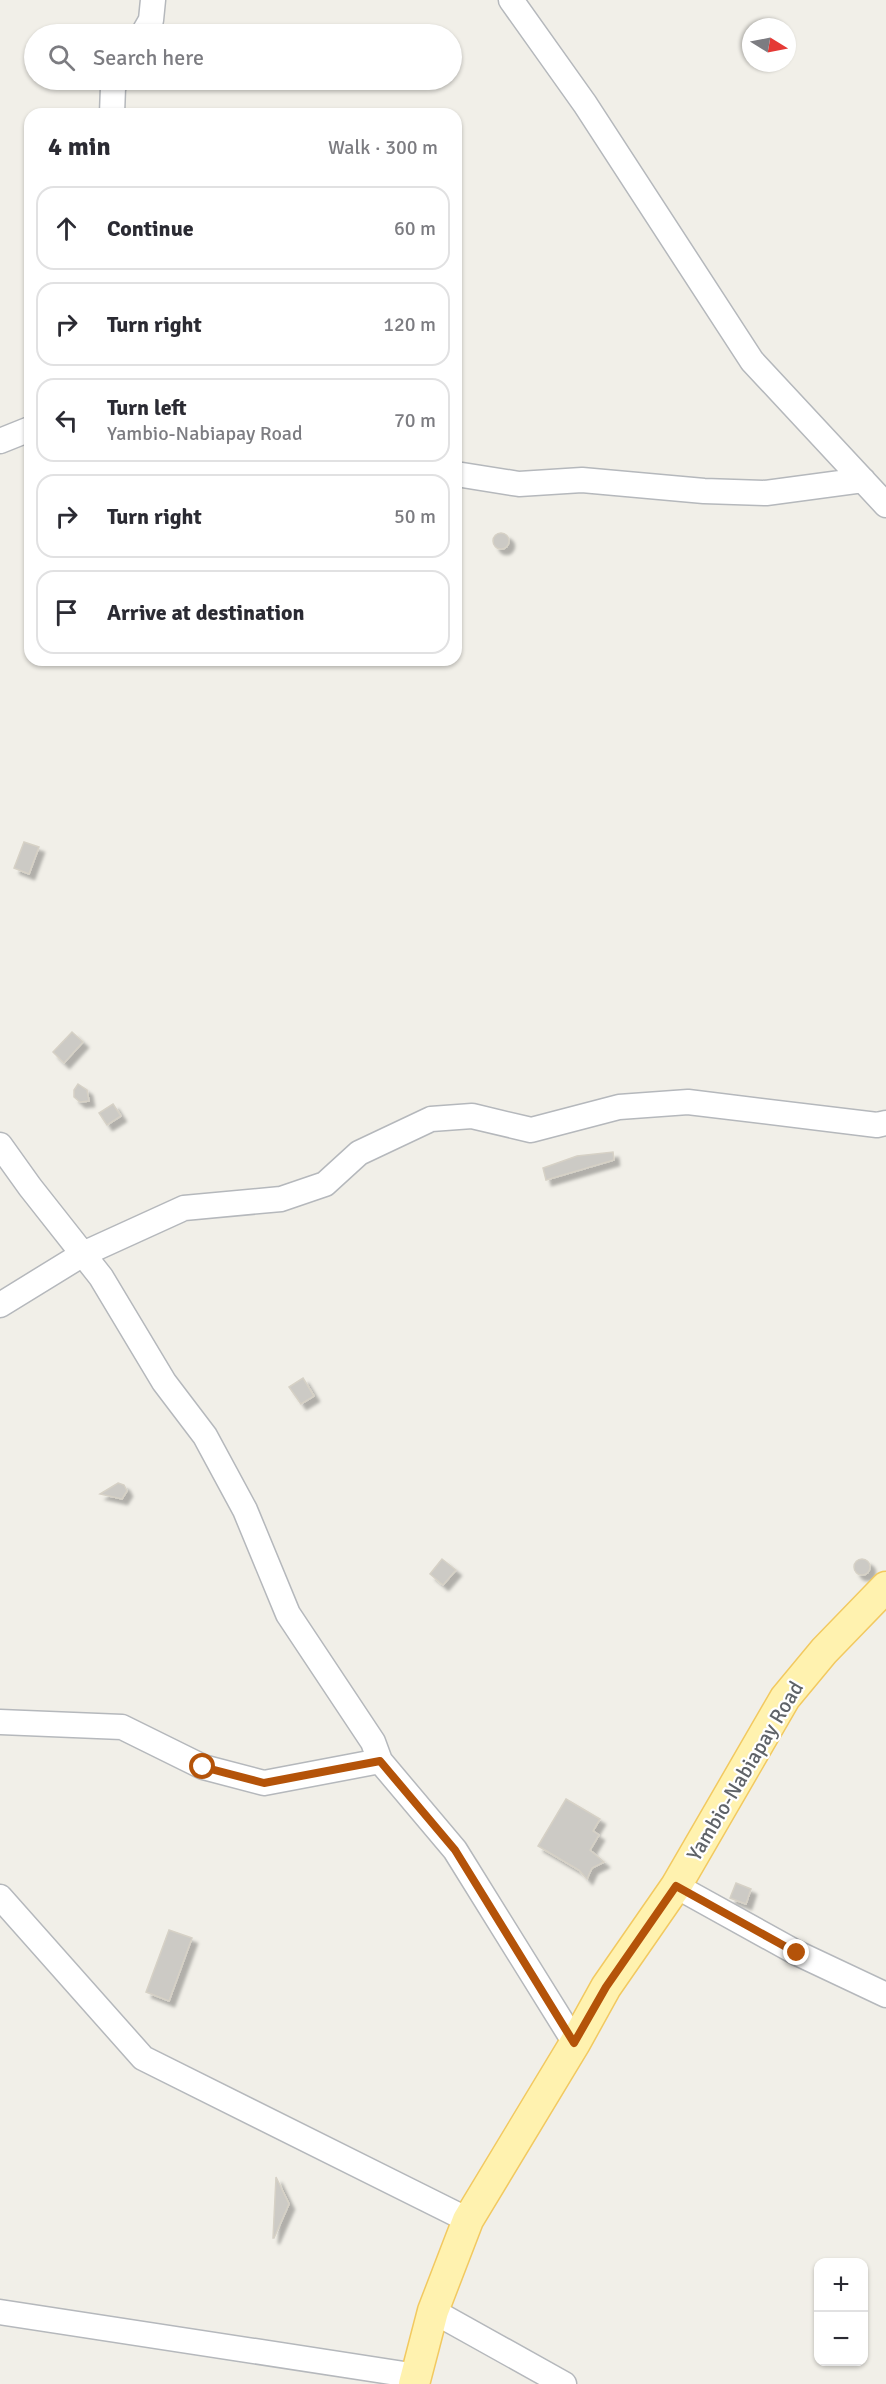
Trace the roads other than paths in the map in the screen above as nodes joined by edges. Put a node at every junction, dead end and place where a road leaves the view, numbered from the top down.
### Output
1 (153, 0) edge
2 (511, 0) edge
3 (149, 24) edge
4 (113, 90) edge
5 (112, 108) edge
6 (24, 431) edge
7 (0, 441) edge
8 (462, 475) edge
9 (863, 480) junction
10 (886, 505) edge
11 (886, 1123) edge
12 (0, 1145) edge
13 (83, 1254) junction
14 (0, 1305) edge
15 (886, 1587) edge
16 (0, 1722) edge
17 (380, 1761) junction
18 (676, 1886) junction
19 (0, 1898) edge
20 (886, 1995) edge
21 (574, 2043) junction
22 (468, 2220) junction
23 (433, 2311) junction
24 (0, 2312) edge
25 (415, 2380) edge
26 (564, 2384) edge

1 - 3 street
2 - 9 street
4 - 5 street
6 - 7 street
8 - 9 street
9 - 10 street
11 - 13 street
12 - 13 street
13 - 14 street
13 - 17 street
15 - 18 main road, Yambio-Nabiapay Road
16 - 17 street
17 - 21 street
18 - 20 street
18 - 21 main road, Yambio-Nabiapay Road
19 - 22 street
21 - 22 main road, Yambio-Nabiapay Road
22 - 23 main road, Yambio-Nabiapay Road
23 - 25 main road, Yambio-Nabiapay Road
23 - 26 street
24 - 25 street

